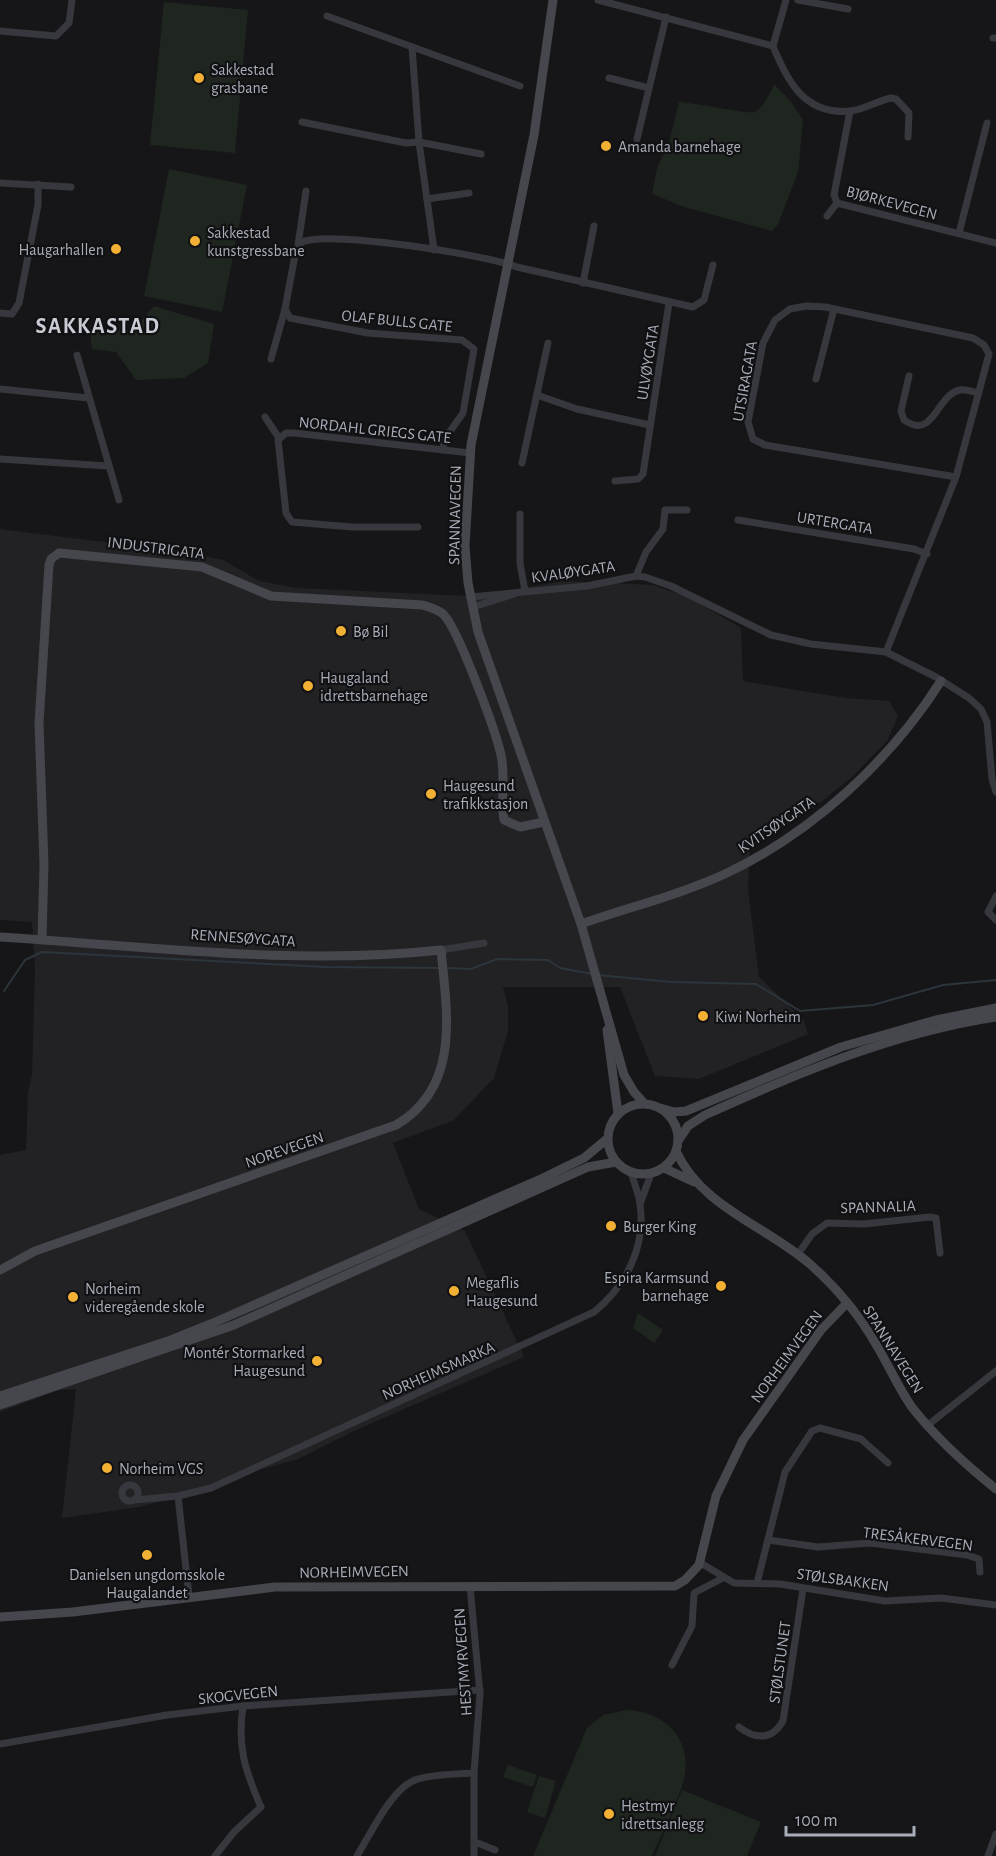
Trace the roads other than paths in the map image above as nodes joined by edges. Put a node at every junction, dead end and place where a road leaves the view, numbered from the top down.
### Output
1 (72, 0) edge
2 (553, 0) edge
3 (598, 0) edge
4 (786, 0) edge
5 (798, 0) edge
6 (848, 9) dead end
7 (327, 16) dead end
8 (666, 17) junction
9 (0, 31) edge
10 (773, 46) junction
11 (412, 47) junction
12 (609, 78) dead end
13 (520, 86) dead end
14 (649, 88) junction
15 (850, 111) junction
16 (302, 122) dead end
17 (987, 123) dead end
18 (908, 137) dead end
19 (637, 139) dead end
20 (419, 142) junction
21 (481, 154) dead end
22 (0, 183) edge
23 (38, 184) junction
24 (71, 187) dead end
25 (306, 191) dead end
26 (469, 194) dead end
27 (427, 199) junction
28 (837, 203) junction
29 (827, 216) dead end
30 (594, 226) dead end
31 (959, 233) junction
32 (996, 243) edge
33 (298, 245) junction
34 (434, 250) junction
35 (508, 263) junction
36 (713, 266) dead end
37 (583, 283) junction
38 (669, 303) junction
39 (285, 309) junction
40 (834, 309) junction
41 (0, 313) edge
42 (548, 343) dead end
43 (77, 355) dead end
44 (271, 359) dead end
45 (909, 376) dead end
46 (816, 379) dead end
47 (0, 389) edge
48 (979, 393) junction
49 (537, 395) junction
50 (88, 398) junction
51 (265, 417) dead end
52 (650, 425) junction
53 (279, 438) junction
54 (442, 450) junction
55 (470, 453) junction
56 (0, 459) edge
57 (522, 463) dead end
58 (108, 466) junction
59 (956, 477) junction
60 (615, 481) dead end
61 (119, 500) dead end
62 (687, 510) dead end
63 (520, 514) dead end
64 (738, 520) dead end
65 (418, 527) dead end
66 (927, 554) junction
67 (636, 576) junction
68 (525, 591) junction
69 (472, 602) junction
70 (886, 652) junction
71 (941, 681) junction
72 (996, 792) edge
73 (544, 822) junction
74 (996, 896) edge
75 (996, 920) edge
76 (581, 924) junction
77 (0, 937) edge
78 (42, 939) junction
79 (484, 943) dead end
80 (441, 950) junction
81 (996, 1008) edge
82 (607, 1016) junction
83 (996, 1017) edge
84 (644, 1103) junction
85 (660, 1108) junction
86 (618, 1113) junction
87 (607, 1139) junction
88 (677, 1146) junction
89 (616, 1162) junction
90 (663, 1168) junction
91 (631, 1172) junction
92 (651, 1173) junction
93 (703, 1188) junction
94 (640, 1204) junction
95 (940, 1253) dead end
96 (798, 1254) junction
97 (0, 1270) edge
98 (847, 1303) junction
99 (996, 1371) edge
100 (0, 1396) edge
101 (0, 1405) edge
102 (927, 1425) junction
103 (888, 1463) dead end
104 (996, 1489) edge
105 (177, 1496) junction
106 (134, 1500) dead end
107 (768, 1540) junction
108 (699, 1562) junction
109 (980, 1572) dead end
110 (723, 1578) junction
111 (757, 1583) junction
112 (470, 1586) junction
113 (803, 1588) junction
114 (189, 1596) junction
115 (996, 1605) edge
116 (0, 1617) edge
117 (672, 1665) dead end
118 (480, 1690) junction
119 (243, 1706) junction
120 (739, 1727) dead end
121 (0, 1744) edge
122 (474, 1773) junction
123 (996, 1834) edge
124 (475, 1842) junction
125 (495, 1850) dead end
126 (215, 1856) edge
127 (357, 1856) edge
128 (474, 1856) edge
129 (988, 1856) edge

1 - 9 street
2 - 35 main road, SPANNAVEGEN
3 - 8 street
4 - 10 street
5 - 6 street
7 - 11 street
8 - 10 street
8 - 14 street
10 - 15 street
11 - 13 street
11 - 20 street
12 - 14 street
14 - 19 street
15 - 18 street
15 - 28 street, BJØRKEVEGEN
16 - 20 street
17 - 31 street
20 - 21 street
20 - 27 street
22 - 23 street
23 - 24 street
23 - 41 street
25 - 33 street
26 - 27 street
27 - 34 street
28 - 29 street
28 - 31 street, BJØRKEVEGEN
30 - 37 street
31 - 32 street, BJØRKEVEGEN
33 - 34 street
33 - 39 street
34 - 35 street
35 - 37 street, ULVØYGATA
35 - 55 main road, SPANNAVEGEN
36 - 38 street, ULVØYGATA
37 - 38 street, ULVØYGATA
38 - 52 street, ULVØYGATA
39 - 44 street
39 - 54 street, OLAF BULLS GATE
40 - 46 street
40 - 48 street, UTSIRAGATA
40 - 59 street, UTSIRAGATA
42 - 49 street
43 - 50 street
45 - 48 street
47 - 50 street
48 - 59 street, UTSIRAGATA
49 - 52 street, ULVØYGATA
49 - 57 street
50 - 58 street
51 - 53 street, NORDAHL GRIEGS GATE
52 - 60 street, ULVØYGATA
53 - 54 street, NORDAHL GRIEGS GATE
53 - 65 street, NORDAHL GRIEGS GATE
54 - 55 street, NORDAHL GRIEGS GATE
55 - 69 main road, SPANNAVEGEN
56 - 58 street
58 - 61 street
59 - 66 street, UTSIRAGATA
62 - 67 street, KVALØYGATA
63 - 68 street
64 - 66 street, URTERGATA
66 - 70 street, UTSIRAGATA
67 - 68 street, KVALØYGATA
67 - 70 street
68 - 69 street, KVALØYGATA
69 - 73 main road, SPANNAVEGEN
70 - 71 street
71 - 72 street
71 - 76 main road, KVITSØYGATA
73 - 76 main road, SPANNAVEGEN
73 - 78 main road, INDUSTRIGATA
74 - 75 street
76 - 82 main road, SPANNAVEGEN
77 - 78 main road, RENNESØYGATA
78 - 80 main road, RENNESØYGATA
79 - 80 street, RENNESØYGATA
80 - 97 main road, NOREVEGEN
81 - 85 main road
82 - 84 main road
82 - 86 main road
83 - 88 main road
84 - 85 main road
84 - 86 main road
85 - 88 main road
86 - 87 main road
87 - 89 main road
87 - 100 main road
88 - 90 main road
88 - 93 main road, SPANNAVEGEN
89 - 91 main road
89 - 101 main road
90 - 92 main road
90 - 93 main road, SPANNAVEGEN
91 - 92 main road
91 - 94 street, NORHEIMSMARKA
92 - 94 street, NORHEIMSMARKA
93 - 96 main road, SPANNAVEGEN
94 - 105 street, NORHEIMSMARKA
95 - 96 street, SPANNALIA
96 - 98 main road, SPANNAVEGEN
98 - 102 main road, SPANNAVEGEN
98 - 108 main road, NORHEIMVEGEN
99 - 102 street
102 - 104 main road, SPANNAVEGEN
103 - 107 street
105 - 106 street, NORHEIMSMARKA
105 - 114 street
107 - 109 street, TRESÅKERVEGEN
107 - 111 street
108 - 110 street
108 - 112 main road, NORHEIMVEGEN
110 - 111 street, STØLSBAKKEN
110 - 117 street
111 - 113 street, STØLSBAKKEN
112 - 114 main road, NORHEIMVEGEN
112 - 118 street, HESTMYRVEGEN
113 - 115 street, STØLSBAKKEN
113 - 120 street, STØLSTUNET
114 - 116 main road, NORHEIMVEGEN
118 - 119 street, SKOGVEGEN
118 - 122 street, HESTMYRVEGEN
119 - 121 street, SKOGVEGEN
119 - 126 street
122 - 124 street, HESTMYRVEGEN
122 - 127 street
123 - 129 street
124 - 125 street
124 - 128 street, HESTMYRVEGEN

